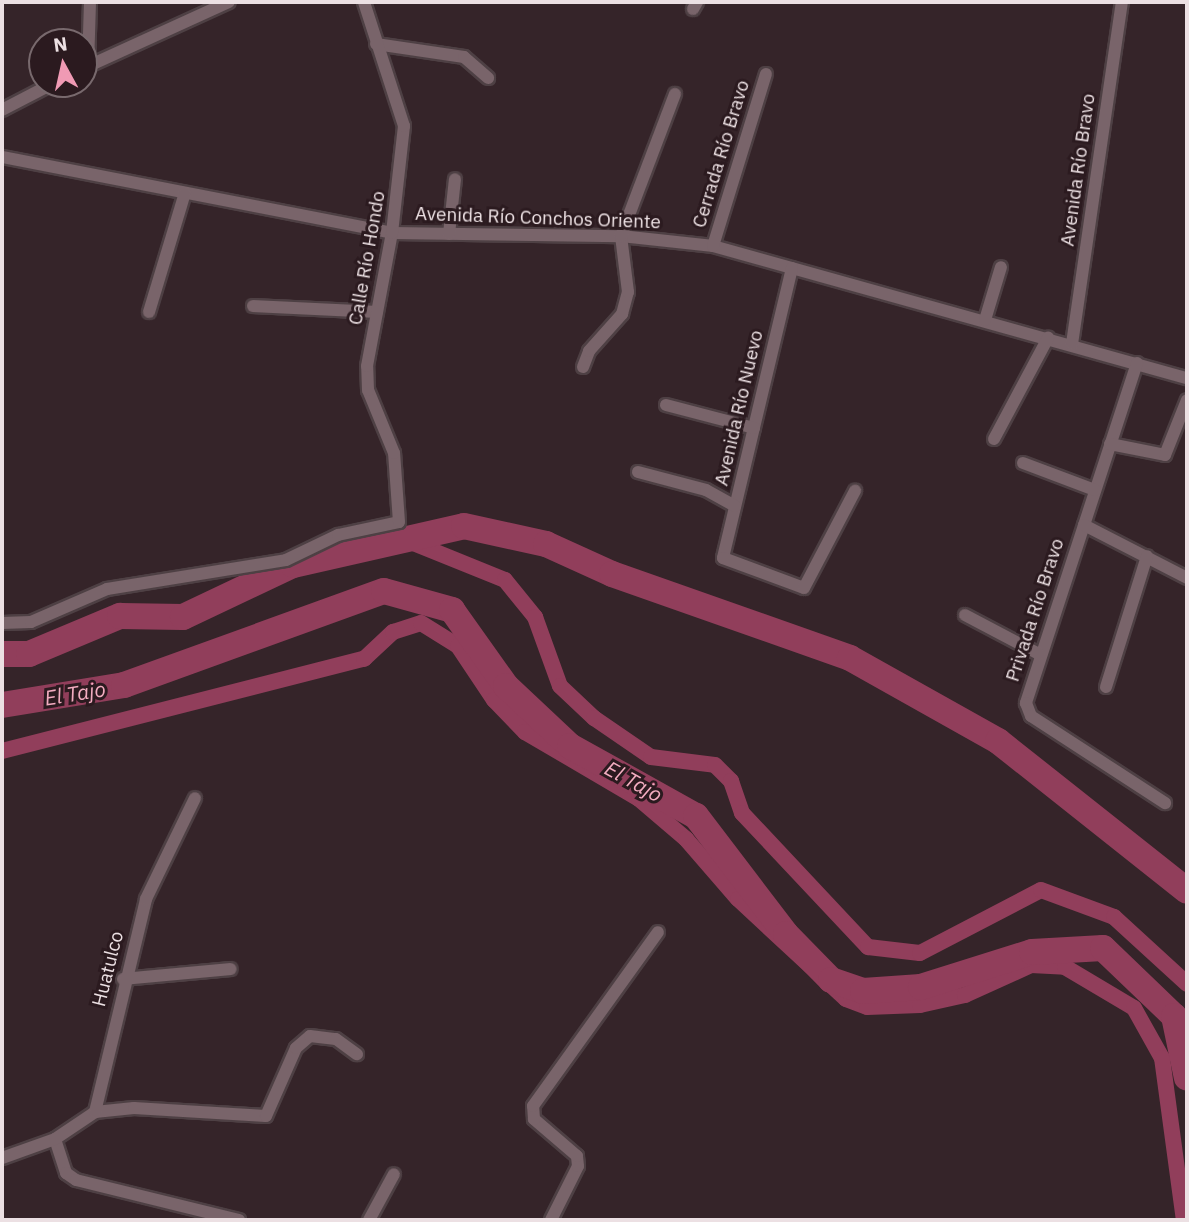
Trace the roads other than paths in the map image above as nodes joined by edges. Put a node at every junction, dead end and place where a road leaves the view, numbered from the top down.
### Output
1 (90, 2) edge
2 (229, 2) edge
3 (364, 2) edge
4 (1122, 2) edge
5 (88, 28) edge
6 (376, 44) junction
7 (98, 62) edge
8 (766, 74) dead end
9 (488, 78) dead end
10 (675, 94) dead end
11 (28, 96) edge
12 (2, 110) edge
13 (2, 157) edge
14 (455, 179) dead end
15 (185, 193) junction
16 (392, 233) junction
17 (449, 234) junction
18 (621, 236) junction
19 (713, 246) junction
20 (1001, 267) dead end
21 (792, 268) junction
22 (253, 306) dead end
23 (149, 312) dead end
24 (377, 312) junction
25 (985, 320) junction
26 (1048, 338) junction
27 (1072, 344) junction
28 (1137, 363) junction
29 (583, 368) dead end
30 (1187, 378) edge
31 (1187, 400) edge
32 (666, 405) dead end
33 (754, 429) junction
34 (994, 439) dead end
35 (1110, 444) junction
36 (1023, 463) dead end
37 (638, 472) dead end
38 (1095, 490) junction
39 (855, 491) dead end
40 (735, 506) junction
41 (1084, 525) junction
42 (1147, 556) junction
43 (1187, 578) edge
44 (965, 615) dead end
45 (2, 623) edge
46 (1039, 654) junction
47 (1106, 687) dead end
48 (195, 798) dead end
49 (1165, 803) dead end
50 (658, 932) dead end
51 (232, 969) dead end
52 (123, 979) junction
53 (358, 1054) dead end
54 (95, 1112) junction
55 (55, 1139) junction
56 (2, 1158) edge
57 (394, 1174) dead end
58 (239, 1220) edge
59 (369, 1220) edge
60 (551, 1220) edge

1 - 5 street
2 - 7 street
3 - 6 street, Calle Río Hondo
4 - 27 street, Avenida Río Bravo
6 - 9 street
6 - 16 street, Calle Río Hondo
8 - 19 street, Cerrada Río Bravo
10 - 18 street
11 - 12 street
13 - 15 street, Avenida Río Conchos Oriente
14 - 17 street
15 - 16 street, Avenida Río Conchos Oriente
15 - 23 street
16 - 17 street, Avenida Río Conchos Oriente
16 - 24 street, Calle Río Hondo
17 - 18 street, Avenida Río Conchos Oriente
18 - 19 street, Avenida Río Conchos Oriente
18 - 29 street
19 - 21 street, Avenida Río Conchos Oriente
20 - 25 street
21 - 25 street, Avenida Río Conchos Oriente
21 - 33 street, Avenida Río Nuevo
22 - 24 street
24 - 45 street, Calle Río Hondo
25 - 26 street, Avenida Río Conchos Oriente
26 - 27 street, Avenida Río Conchos Oriente
26 - 34 street
27 - 28 street, Avenida Río Conchos Oriente
28 - 30 street, Avenida Río Conchos Oriente
28 - 35 street, Privada Río Bravo
31 - 35 street
32 - 33 street
33 - 40 street, Avenida Río Nuevo
35 - 38 street, Privada Río Bravo
36 - 38 street
37 - 40 street
38 - 41 street, Privada Río Bravo
39 - 40 street, Avenida Río Nuevo
41 - 42 street, Privada Río Bravo
41 - 46 street, Privada Río Bravo
42 - 43 street, Privada Río Bravo
42 - 47 street
44 - 46 street
46 - 49 street, Privada Río Bravo
48 - 52 street, Huatulco
50 - 60 street
51 - 52 street
52 - 54 street, Huatulco
53 - 54 street
54 - 55 street
55 - 56 street
55 - 58 street
57 - 59 street

